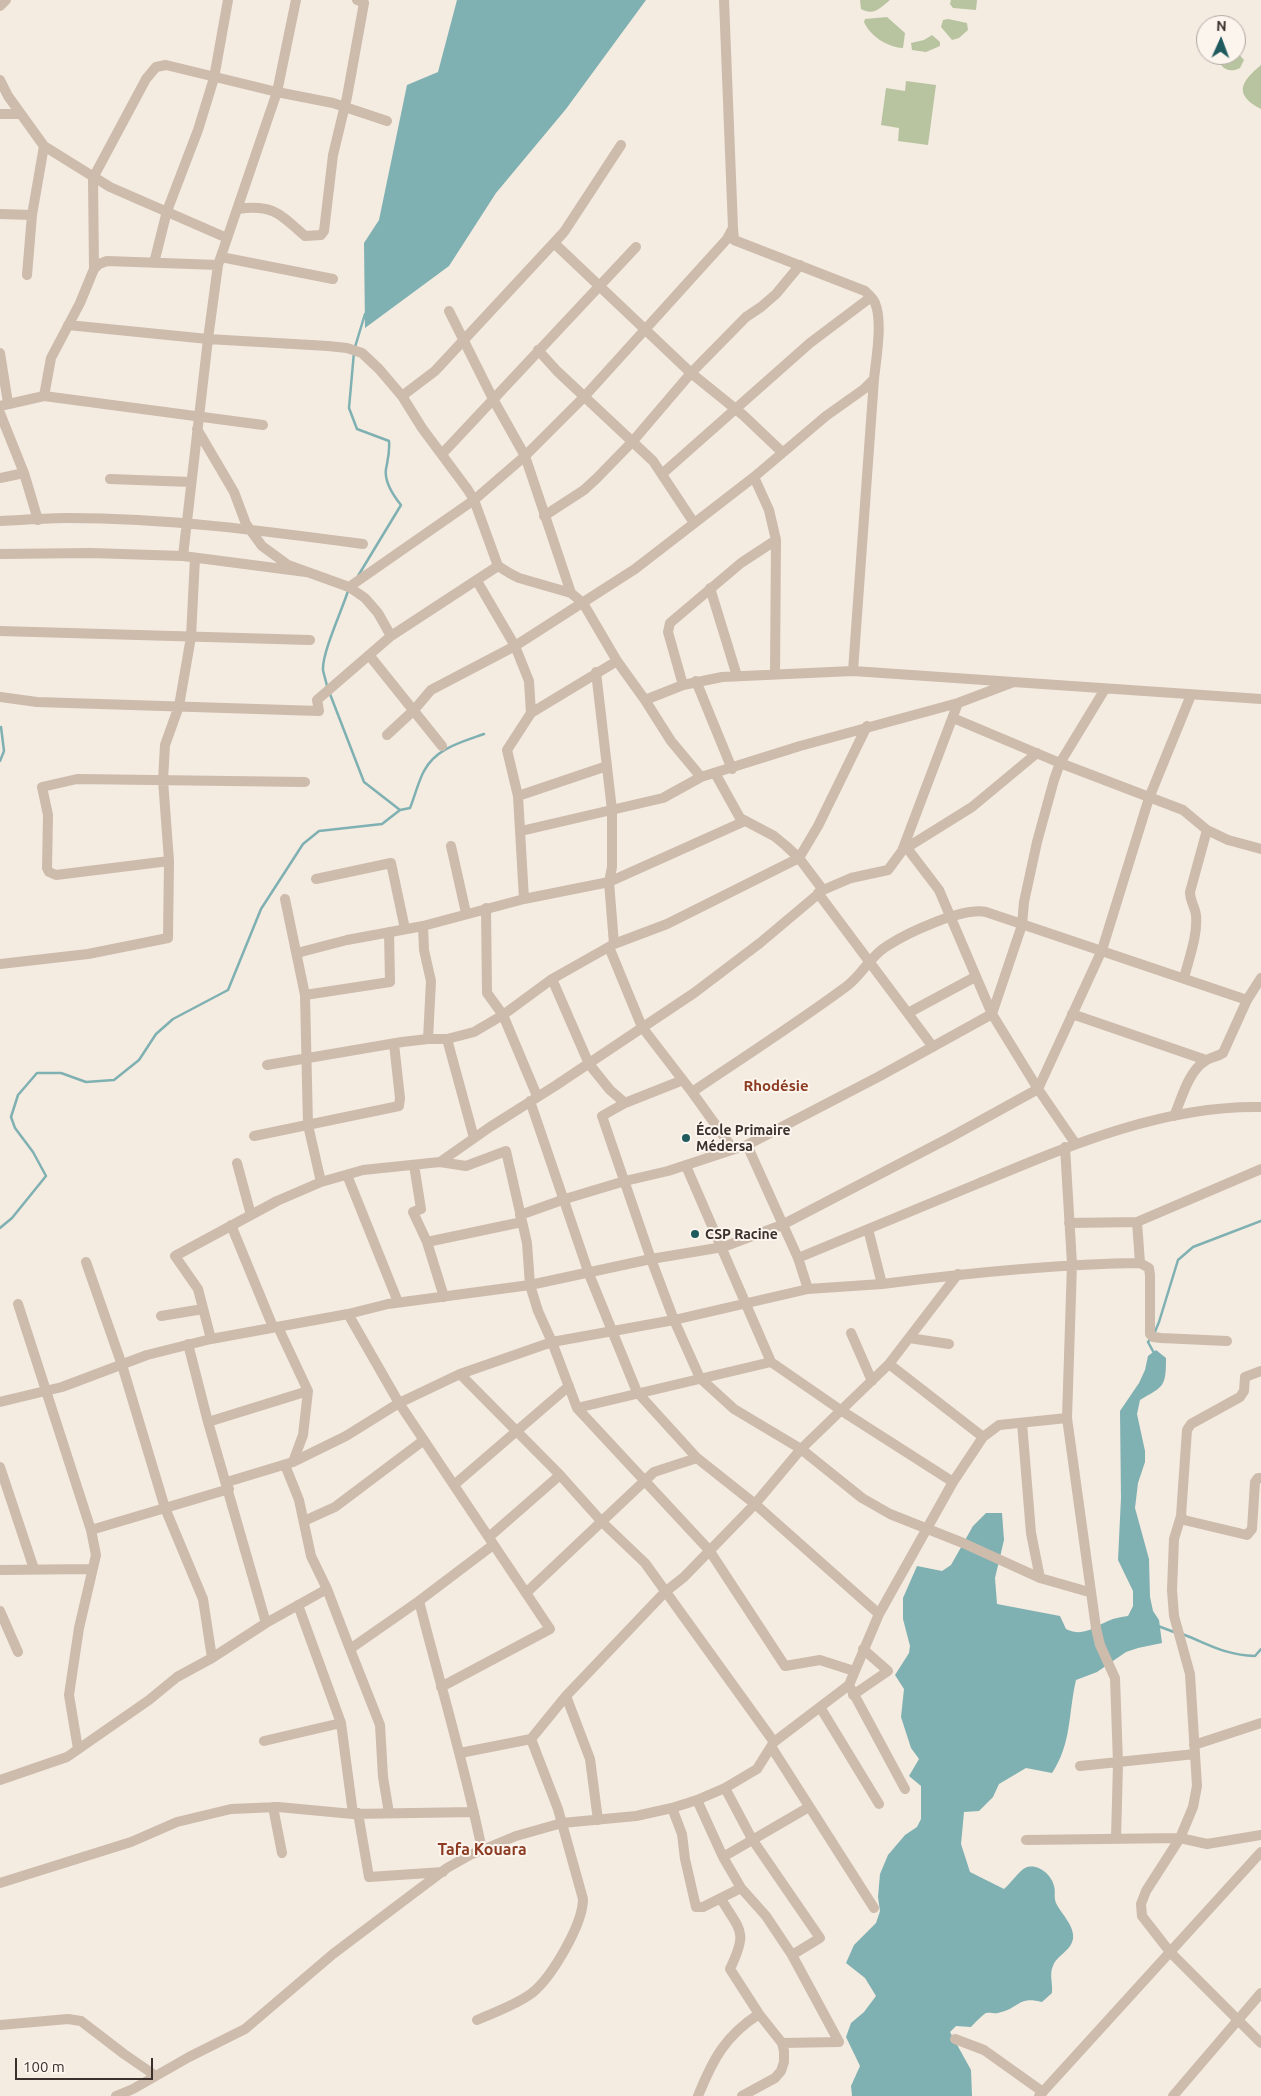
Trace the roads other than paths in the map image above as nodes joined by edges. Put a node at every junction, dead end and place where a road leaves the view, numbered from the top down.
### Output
1 (6, 0) edge
2 (228, 0) edge
3 (296, 0) edge
4 (357, 0) edge
5 (724, 0) edge
6 (0, 6) edge
7 (214, 78) junction
8 (0, 80) edge
9 (278, 92) junction
10 (343, 106) junction
11 (0, 114) edge
12 (21, 114) junction
13 (387, 121) dead end
14 (621, 145) dead end
15 (44, 146) junction
16 (93, 178) junction
17 (238, 209) junction
18 (167, 211) junction
19 (0, 214) edge
20 (32, 216) junction
21 (733, 228) junction
22 (227, 238) junction
23 (554, 243) junction
24 (636, 247) dead end
25 (220, 261) junction
26 (154, 263) junction
27 (800, 265) junction
28 (94, 269) junction
29 (27, 275) dead end
30 (333, 279) dead end
31 (599, 286) junction
32 (871, 298) junction
33 (450, 311) dead end
34 (68, 325) junction
35 (646, 330) junction
36 (208, 339) junction
37 (464, 339) junction
38 (538, 350) junction
39 (0, 353) edge
40 (691, 373) junction
41 (874, 379) junction
42 (44, 396) junction
43 (402, 396) junction
44 (584, 397) junction
45 (493, 399) junction
46 (4, 405) edge
47 (734, 409) junction
48 (0, 413) edge
49 (199, 416) junction
50 (263, 425) dead end
51 (198, 429) junction
52 (633, 441) junction
53 (782, 452) junction
54 (442, 454) junction
55 (525, 456) junction
56 (24, 473) junction
57 (662, 474) junction
58 (754, 477) junction
59 (0, 478) edge
60 (110, 479) dead end
61 (191, 482) junction
62 (474, 500) junction
63 (544, 516) junction
64 (38, 520) junction
65 (0, 521) edge
66 (694, 523) junction
67 (187, 524) junction
68 (250, 529) junction
69 (776, 540) junction
70 (363, 544) dead end
71 (0, 554) edge
72 (183, 556) junction
73 (195, 558) junction
74 (498, 566) junction
75 (306, 572) junction
76 (477, 581) junction
77 (349, 587) junction
78 (710, 588) junction
79 (571, 593) junction
80 (583, 604) junction
81 (0, 631) edge
82 (392, 636) junction
83 (191, 637) junction
84 (310, 640) dead end
85 (515, 646) junction
86 (370, 655) junction
87 (617, 661) junction
88 (853, 670) junction
89 (596, 672) junction
90 (775, 674) junction
91 (737, 676) junction
92 (696, 682) junction
93 (1015, 682) junction
94 (683, 685) junction
95 (1105, 689) junction
96 (1192, 695) junction
97 (0, 697) edge
98 (1261, 699) edge
99 (645, 700) junction
100 (958, 703) junction
101 (179, 706) junction
102 (414, 710) junction
103 (530, 714) junction
104 (954, 718) junction
105 (867, 726) junction
106 (387, 735) dead end
107 (442, 746) dead end
108 (1037, 753) junction
109 (1060, 763) junction
110 (607, 766) junction
111 (732, 768) junction
112 (715, 773) junction
113 (701, 777) junction
114 (163, 780) junction
115 (305, 782) dead end
116 (518, 796) junction
117 (1149, 798) junction
118 (612, 810) junction
119 (745, 821) junction
120 (1207, 830) junction
121 (521, 831) junction
122 (451, 846) dead end
123 (1261, 849) edge
124 (905, 850) junction
125 (799, 858) junction
126 (169, 861) junction
127 (316, 879) dead end
128 (609, 882) junction
129 (821, 892) junction
130 (285, 899) dead end
131 (524, 899) junction
132 (486, 908) junction
133 (466, 914) junction
134 (951, 915) junction
135 (1022, 924) junction
136 (423, 926) junction
137 (405, 929) junction
138 (389, 932) junction
139 (612, 945) junction
140 (1102, 950) junction
141 (297, 953) junction
142 (869, 962) junction
143 (0, 964) edge
144 (975, 976) junction
145 (552, 978) junction
146 (1184, 978) junction
147 (1261, 978) edge
148 (305, 995) junction
149 (1247, 1000) junction
150 (908, 1013) junction
151 (992, 1014) junction
152 (1072, 1014) junction
153 (503, 1015) junction
154 (642, 1027) junction
155 (428, 1039) junction
156 (448, 1039) junction
157 (394, 1044) junction
158 (934, 1047) junction
159 (306, 1058) junction
160 (1206, 1060) junction
161 (589, 1064) junction
162 (267, 1065) dead end
163 (683, 1080) junction
164 (1038, 1089) junction
165 (692, 1092) junction
166 (534, 1099) junction
167 (626, 1103) junction
168 (1261, 1107) edge
169 (1174, 1116) junction
170 (308, 1125) junction
171 (254, 1136) dead end
172 (474, 1138) junction
173 (747, 1145) junction
174 (1070, 1145) junction
175 (733, 1149) junction
176 (440, 1162) junction
177 (237, 1163) dead end
178 (414, 1164) junction
179 (686, 1166) junction
180 (1261, 1169) edge
181 (347, 1175) junction
182 (624, 1181) junction
183 (321, 1182) junction
184 (565, 1199) junction
185 (251, 1215) junction
186 (521, 1218) junction
187 (1137, 1222) junction
188 (1069, 1223) junction
189 (231, 1225) junction
190 (782, 1225) junction
191 (868, 1229) junction
192 (427, 1242) junction
193 (723, 1247) junction
194 (798, 1258) junction
195 (651, 1259) junction
196 (86, 1262) dead end
197 (1140, 1263) junction
198 (1072, 1264) junction
199 (589, 1274) junction
200 (958, 1274) junction
201 (882, 1284) junction
202 (530, 1285) junction
203 (808, 1289) junction
204 (444, 1297) junction
205 (398, 1302) junction
206 (18, 1304) dead end
207 (745, 1304) junction
208 (203, 1309) junction
209 (348, 1314) junction
210 (161, 1316) dead end
211 (674, 1320) junction
212 (276, 1327) junction
213 (613, 1331) junction
214 (851, 1333) dead end
215 (910, 1338) junction
216 (211, 1339) junction
217 (1227, 1341) dead end
218 (552, 1342) junction
219 (188, 1344) junction
220 (949, 1344) dead end
221 (771, 1362) junction
222 (122, 1364) junction
223 (889, 1364) junction
224 (1261, 1371) edge
225 (460, 1374) junction
226 (700, 1378) junction
227 (872, 1381) junction
228 (569, 1386) junction
229 (46, 1390) junction
230 (308, 1391) junction
231 (637, 1392) junction
232 (0, 1402) edge
233 (399, 1402) junction
234 (577, 1408) junction
235 (842, 1411) junction
236 (1067, 1418) junction
237 (208, 1422) junction
238 (1022, 1423) junction
239 (517, 1431) junction
240 (983, 1437) junction
241 (424, 1440) junction
242 (801, 1449) junction
243 (696, 1458) junction
244 (289, 1464) junction
245 (0, 1468) edge
246 (560, 1475) junction
247 (1261, 1478) edge
248 (645, 1480) junction
249 (953, 1482) junction
250 (454, 1485) junction
251 (228, 1486) junction
252 (755, 1504) junction
253 (164, 1508) junction
254 (1181, 1516) junction
255 (304, 1521) junction
256 (602, 1522) junction
257 (91, 1530) junction
258 (928, 1530) junction
259 (491, 1541) junction
260 (709, 1550) junction
261 (34, 1569) junction
262 (92, 1569) junction
263 (0, 1570) edge
264 (1040, 1578) junction
265 (327, 1589) junction
266 (665, 1592) junction
267 (1089, 1592) junction
268 (526, 1593) junction
269 (419, 1601) junction
270 (298, 1605) junction
271 (0, 1611) edge
272 (879, 1614) junction
273 (266, 1623) junction
274 (350, 1649) junction
275 (863, 1649) junction
276 (18, 1652) dead end
277 (212, 1658) junction
278 (854, 1671) junction
279 (441, 1687) junction
280 (851, 1690) junction
281 (566, 1696) junction
282 (820, 1707) junction
283 (1261, 1723) edge
284 (341, 1724) junction
285 (531, 1739) junction
286 (264, 1742) dead end
287 (773, 1745) junction
288 (78, 1749) junction
289 (1194, 1749) junction
290 (460, 1753) junction
291 (1118, 1763) junction
292 (1080, 1766) dead end
293 (0, 1780) edge
294 (725, 1788) junction
295 (905, 1789) dead end
296 (697, 1800) junction
297 (880, 1804) dead end
298 (273, 1807) junction
299 (810, 1807) junction
300 (672, 1808) junction
301 (474, 1812) junction
302 (389, 1813) junction
303 (356, 1814) junction
304 (598, 1820) junction
305 (562, 1823) junction
306 (1261, 1835) edge
307 (1180, 1838) junction
308 (752, 1839) junction
309 (1116, 1839) junction
310 (1026, 1840) dead end
311 (482, 1850) junction
312 (1261, 1852) edge
313 (282, 1854) dead end
314 (723, 1857) junction
315 (442, 1872) junction
316 (0, 1883) edge
317 (741, 1888) junction
318 (721, 1898) junction
319 (874, 1908) dead end
320 (1170, 1952) junction
321 (792, 1955) junction
322 (1261, 1993) edge
323 (760, 2014) junction
324 (476, 2020) dead end
325 (1237, 2020) junction
326 (0, 2025) edge
327 (955, 2039) dead end
328 (782, 2043) junction
329 (1261, 2043) edge
330 (156, 2076) junction
331 (1041, 2094) edge
332 (116, 2096) edge
333 (698, 2096) edge
334 (742, 2096) edge
335 (1172, 2096) edge

1 - 6 street
2 - 7 street
3 - 9 street
4 - 10 street
5 - 21 street
7 - 9 street
7 - 16 street
7 - 18 street
8 - 12 street
9 - 10 street
9 - 17 street
10 - 13 street
10 - 17 street
11 - 12 street
12 - 15 street
14 - 23 street
15 - 16 street
15 - 20 street
16 - 18 street
16 - 28 street
17 - 22 street
18 - 22 street
18 - 26 street
19 - 20 street
20 - 29 street
21 - 27 street
21 - 35 street
22 - 25 street
23 - 31 street
23 - 37 street
24 - 31 street
25 - 26 street
25 - 30 street
25 - 36 street
26 - 28 street
27 - 32 street
27 - 40 street
28 - 34 street
31 - 35 street
31 - 38 street
32 - 41 street
32 - 47 street
33 - 37 street
34 - 36 street
34 - 42 street
35 - 40 street
35 - 44 street
36 - 43 street
36 - 49 street
37 - 43 street
37 - 45 street
38 - 44 street
38 - 45 street
39 - 46 street
40 - 47 street
40 - 52 street
41 - 53 street
41 - 88 street
42 - 46 street
42 - 49 street
43 - 54 street
44 - 52 street
44 - 55 street
45 - 54 street
45 - 55 street
47 - 53 street
47 - 57 street
48 - 56 street
49 - 50 street
49 - 51 street
51 - 61 street
51 - 68 street
52 - 57 street
52 - 63 street
53 - 58 street
54 - 62 street
55 - 62 street
55 - 63 street
56 - 59 street
56 - 64 street
57 - 66 street
58 - 66 street
58 - 69 street
60 - 61 street
61 - 67 street
62 - 74 street
62 - 77 street
63 - 79 street
64 - 65 street
64 - 67 street
66 - 80 street
67 - 68 street
67 - 72 street
68 - 70 street
68 - 75 street
69 - 78 street
69 - 90 street
71 - 72 street
72 - 73 street
73 - 75 street
73 - 83 street
74 - 76 street
74 - 79 street
75 - 77 street
76 - 82 street
76 - 85 street
77 - 82 street
78 - 91 street
78 - 94 street
79 - 80 street
80 - 85 street
80 - 87 street
81 - 83 street
82 - 86 street
83 - 84 street
83 - 101 street
85 - 102 street
85 - 103 street
86 - 101 street
86 - 102 street
87 - 89 street
87 - 99 street
88 - 90 street
88 - 93 street
89 - 103 street
89 - 110 street
90 - 91 street
91 - 92 street
92 - 94 street
92 - 111 street
93 - 95 street
93 - 100 street
94 - 99 street
95 - 96 street
95 - 109 street
96 - 98 street
96 - 117 street
97 - 101 street
99 - 113 street
100 - 104 street
100 - 105 street
101 - 114 street
102 - 106 street
102 - 107 street
103 - 116 street
104 - 108 street
104 - 124 street
105 - 111 street
105 - 125 street
108 - 109 street
108 - 124 street
109 - 117 street
109 - 135 street
110 - 116 street
110 - 118 street
111 - 112 street
112 - 113 street
112 - 119 street
113 - 118 street
114 - 115 street
114 - 126 street
114 - 126 street
116 - 121 street
117 - 120 street
117 - 140 street
118 - 121 street
118 - 128 street
119 - 125 street
119 - 128 street
120 - 123 street
120 - 146 street
121 - 131 street
122 - 133 street
124 - 129 street
124 - 134 street
125 - 129 street
125 - 139 street
126 - 143 street
127 - 137 street
128 - 131 street
128 - 139 street
129 - 142 street
129 - 154 street
130 - 141 street
131 - 132 street
132 - 133 street
132 - 153 street
133 - 136 street
134 - 135 street
134 - 142 street
134 - 144 street
135 - 140 street
135 - 151 street
136 - 137 street
136 - 155 street
137 - 138 street
138 - 141 street
138 - 148 street
139 - 145 street
139 - 154 street
140 - 146 street
140 - 152 street
141 - 148 street
142 - 150 street
142 - 165 street
144 - 150 street
144 - 151 street
145 - 153 street
145 - 161 street
146 - 149 street
147 - 149 street
148 - 159 street
149 - 160 street
150 - 158 street
151 - 158 street
151 - 164 street
152 - 160 street
152 - 164 street
153 - 156 street
153 - 166 street
154 - 161 street
154 - 163 street
155 - 156 street
155 - 157 street
156 - 172 street
157 - 159 street
157 - 170 street
158 - 173 street
159 - 162 street
159 - 170 street
160 - 169 street
161 - 166 street
161 - 167 street
163 - 165 street
163 - 167 street
164 - 174 street
164 - 190 street
165 - 175 street
166 - 172 street
166 - 184 street
167 - 182 street
168 - 169 street
169 - 174 street
170 - 171 street
170 - 183 street
172 - 176 street
173 - 175 street
173 - 190 street
174 - 188 street
174 - 191 street
175 - 179 street
176 - 178 street
176 - 186 street
177 - 185 street
178 - 181 street
178 - 192 street
179 - 182 street
179 - 193 street
180 - 187 street
181 - 183 street
181 - 205 street
182 - 184 street
182 - 195 street
183 - 185 street
184 - 186 street
184 - 199 street
185 - 189 street
186 - 192 street
186 - 202 street
187 - 188 street
187 - 197 street
188 - 198 street
189 - 208 street
189 - 212 street
190 - 193 street
190 - 194 street
191 - 194 street
191 - 201 street
192 - 204 street
193 - 195 street
193 - 207 street
194 - 203 street
195 - 199 street
195 - 211 street
196 - 222 street
197 - 198 street
197 - 217 street
198 - 200 street
198 - 236 street
199 - 202 street
199 - 213 street
200 - 201 street
200 - 215 street
201 - 203 street
202 - 204 street
202 - 218 street
203 - 207 street
204 - 205 street
205 - 209 street
206 - 229 street
207 - 211 street
207 - 221 street
208 - 210 street
208 - 216 street
209 - 212 street
209 - 233 street
211 - 213 street
211 - 226 street
212 - 216 street
212 - 230 street
213 - 218 street
213 - 231 street
214 - 227 street
215 - 220 street
215 - 223 street
216 - 219 street
218 - 225 street
218 - 228 street
219 - 222 street
219 - 237 street
221 - 226 street
221 - 235 street
222 - 229 street
222 - 253 street
223 - 227 street
223 - 240 street
224 - 254 street
225 - 233 street
225 - 239 street
226 - 231 street
226 - 242 street
227 - 235 street
228 - 234 street
228 - 239 street
229 - 232 street
229 - 257 street
230 - 237 street
230 - 244 street
231 - 234 street
231 - 243 street
233 - 241 street
233 - 244 street
234 - 248 street
235 - 242 street
235 - 249 street
236 - 238 street
236 - 267 street
237 - 251 street
238 - 240 street
238 - 264 street
239 - 246 street
239 - 250 street
240 - 249 street
241 - 250 street
241 - 255 street
242 - 252 street
242 - 258 street
243 - 248 street
243 - 252 street
244 - 251 street
244 - 255 street
245 - 261 street
246 - 256 street
246 - 259 street
247 - 254 street
248 - 256 street
248 - 260 street
249 - 258 street
250 - 259 street
251 - 253 street
251 - 273 street
252 - 260 street
252 - 272 street
253 - 257 street
253 - 277 street
254 - 289 street
255 - 265 street
256 - 266 street
256 - 268 street
257 - 262 street
258 - 264 street
258 - 272 street
259 - 268 street
259 - 269 street
260 - 266 street
260 - 278 street
261 - 262 street
261 - 263 street
262 - 288 street
264 - 267 street
265 - 270 street
265 - 274 street
266 - 281 street
266 - 287 street
267 - 291 street
268 - 279 street
269 - 274 street
269 - 279 street
270 - 273 street
270 - 284 street
271 - 276 street
272 - 275 street
273 - 277 street
274 - 302 street
275 - 278 street
275 - 280 street
277 - 288 street
278 - 280 street
279 - 290 street
280 - 282 street
280 - 295 street
281 - 285 street
281 - 304 street
282 - 287 street
282 - 297 street
283 - 289 street
284 - 286 street
284 - 303 street
285 - 290 street
285 - 305 street
287 - 294 street
287 - 299 street
288 - 293 street
289 - 291 street
289 - 307 street
290 - 301 street
291 - 292 street
291 - 309 street
294 - 296 street
294 - 308 street
296 - 300 street
296 - 314 street
298 - 303 street
298 - 313 street
298 - 316 street
299 - 308 street
299 - 319 street
300 - 304 street
300 - 318 street
301 - 302 street
301 - 311 street
302 - 303 street
303 - 315 street
304 - 305 street
305 - 311 street
305 - 324 street
306 - 307 street
307 - 309 street
307 - 320 street
308 - 314 street
308 - 321 street
309 - 310 street
311 - 315 street
312 - 320 street
314 - 317 street
315 - 330 street
317 - 318 street
317 - 321 street
318 - 323 street
320 - 325 street
320 - 331 street
321 - 328 street
322 - 325 street
323 - 328 street
323 - 333 street
325 - 329 street
325 - 335 street
326 - 330 street
327 - 331 street
328 - 334 street
330 - 332 street

